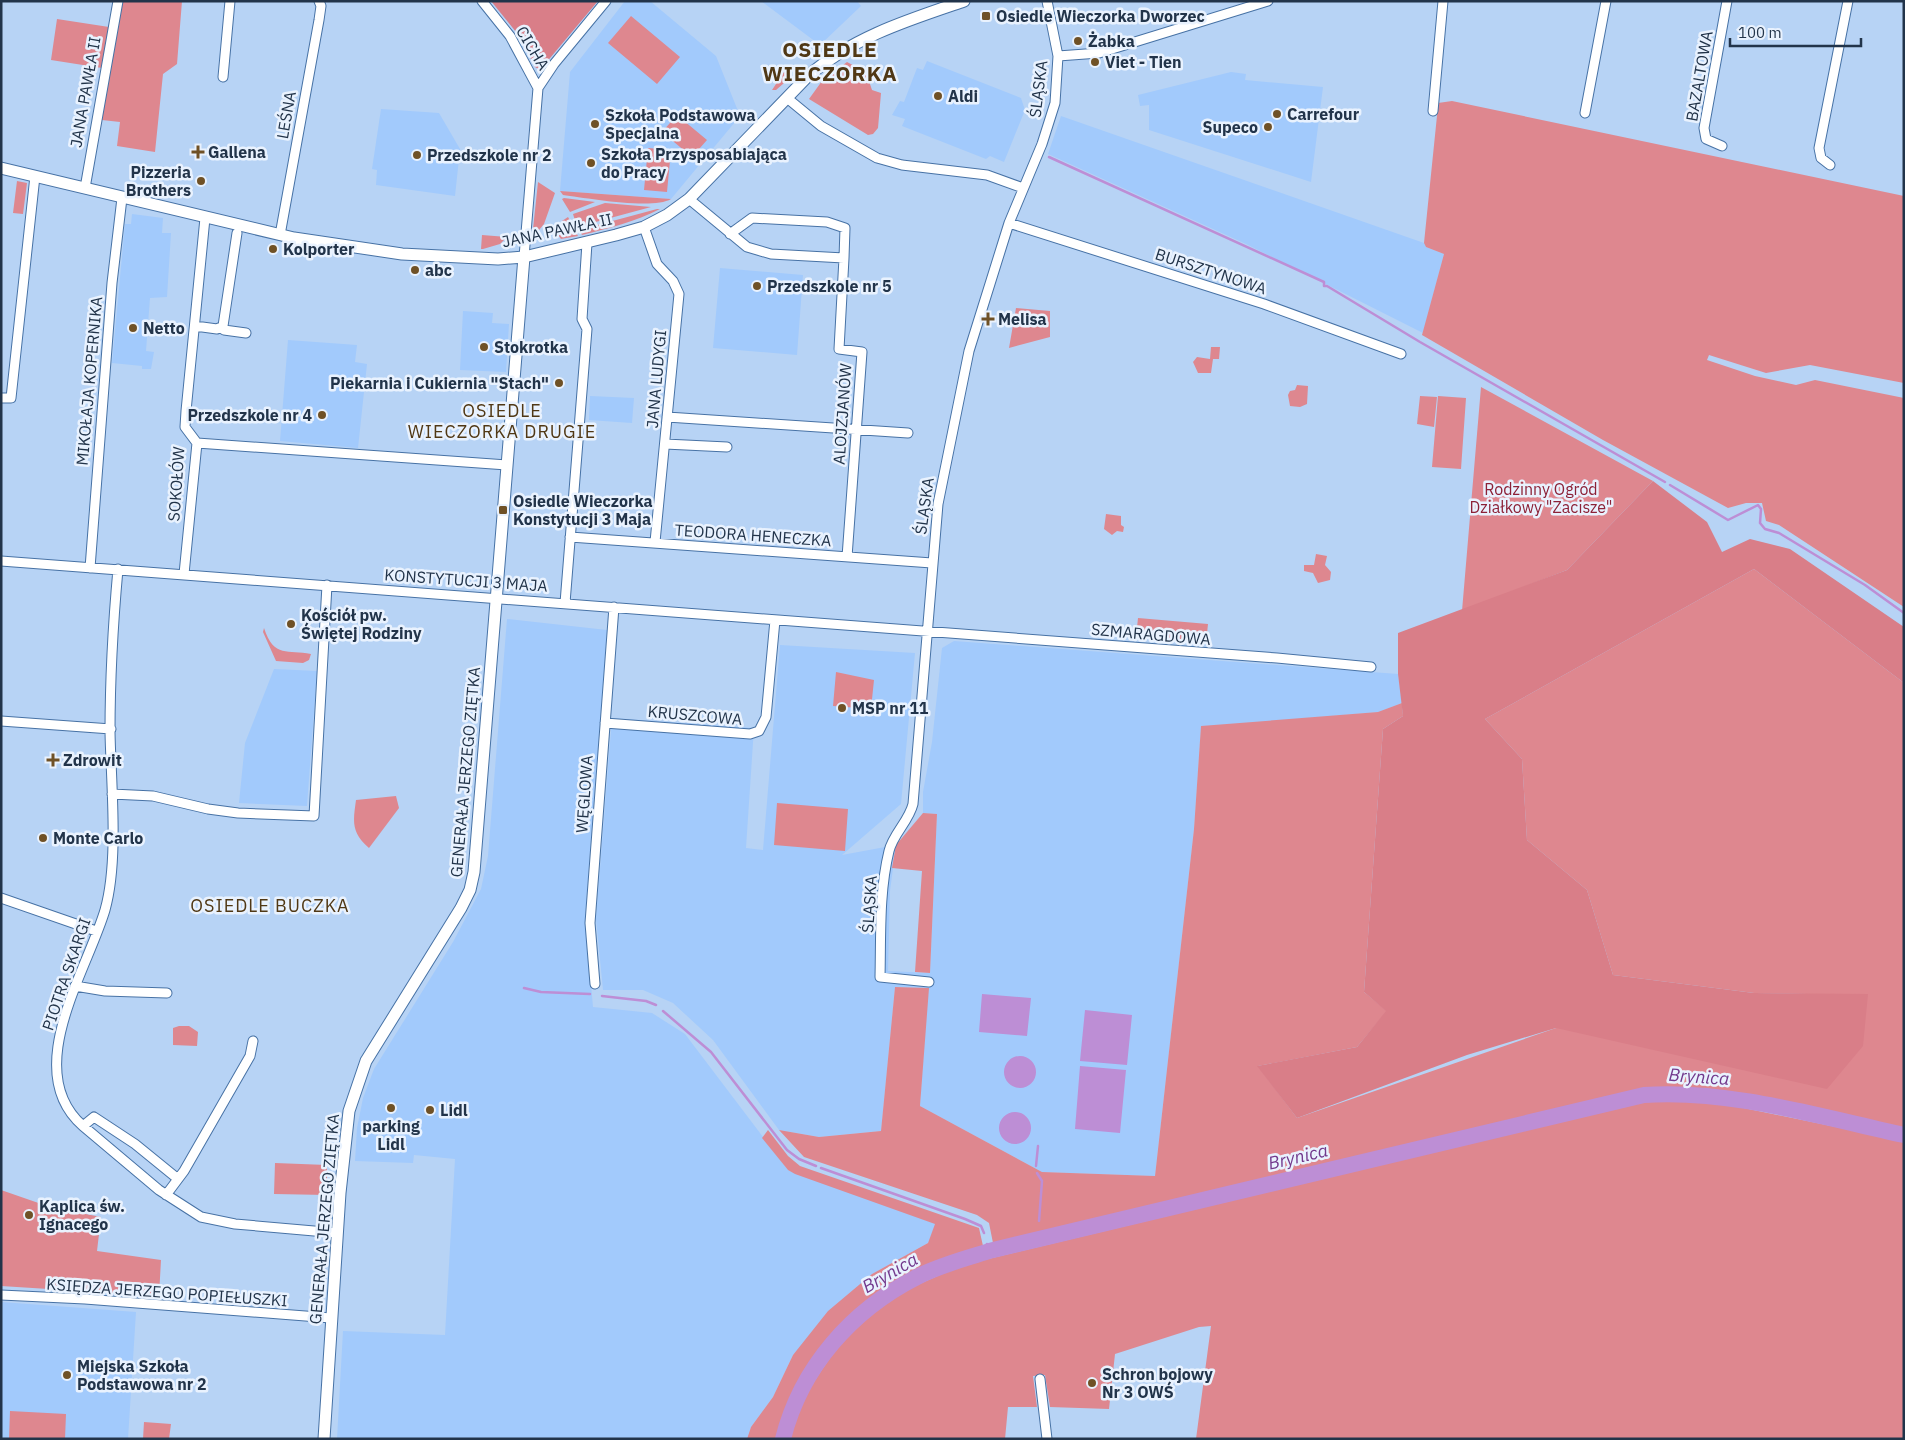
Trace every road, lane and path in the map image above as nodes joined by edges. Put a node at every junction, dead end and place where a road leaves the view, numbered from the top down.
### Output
1 (118, 1) edge
2 (230, 1) edge
3 (482, 1) edge
4 (606, 1) edge
5 (964, 1) edge
6 (1047, 1) edge
7 (1268, 1) edge
8 (1443, 1) edge
9 (1606, 1) edge
10 (1727, 1) edge
11 (1848, 1) edge
12 (320, 3) edge
13 (945, 4) edge
14 (1058, 56) junction
15 (223, 77) dead end
16 (538, 88) junction
17 (787, 98) junction
18 (1433, 111) dead end
19 (1585, 113) dead end
20 (1722, 146) dead end
21 (1830, 165) dead end
22 (1, 168) edge
23 (35, 176) junction
24 (85, 188) junction
25 (1023, 188) junction
26 (122, 198) junction
27 (689, 199) junction
28 (205, 218) junction
29 (1010, 223) junction
30 (644, 227) junction
31 (237, 234) dead end
32 (730, 234) junction
33 (280, 236) junction
34 (587, 243) junction
35 (524, 257) junction
36 (844, 258) junction
37 (195, 326) junction
38 (221, 328) junction
39 (246, 333) dead end
40 (1401, 354) dead end
41 (1, 398) edge
42 (667, 417) junction
43 (856, 429) junction
44 (908, 433) dead end
45 (197, 443) junction
46 (665, 444) junction
47 (726, 447) dead end
48 (507, 465) junction
49 (570, 537) junction
50 (655, 542) junction
51 (847, 557) junction
52 (1, 562) edge
53 (932, 563) junction
54 (90, 568) junction
55 (118, 570) junction
56 (184, 574) junction
57 (327, 585) junction
58 (496, 598) junction
59 (565, 603) junction
60 (614, 607) junction
61 (775, 620) junction
62 (928, 631) junction
63 (1371, 667) dead end
64 (1, 721) edge
65 (605, 723) junction
66 (110, 729) junction
67 (112, 794) junction
68 (1, 898) edge
69 (96, 931) junction
70 (929, 982) dead end
71 (595, 984) dead end
72 (75, 986) junction
73 (167, 994) dead end
74 (253, 1041) dead end
75 (83, 1126) junction
76 (178, 1179) junction
77 (166, 1195) junction
78 (337, 1233) junction
79 (1, 1295) edge
80 (331, 1318) junction
81 (1040, 1380) dead end
82 (324, 1439) edge
83 (1047, 1439) edge

1 - 24 street, JANA PAWŁA II
2 - 15 street
3 - 16 street, CICHA
4 - 16 street
5 - 13 street, JANA PAWŁA II
6 - 14 street, ŚLĄSKA
7 - 14 street
8 - 18 street
9 - 19 street
10 - 20 street, BAZALTOWA
11 - 21 street
12 - 33 street, LEŚNA
13 - 17 street, JANA PAWŁA II
14 - 25 street, ŚLĄSKA
16 - 35 street
17 - 25 street
17 - 27 street, JANA PAWŁA II
22 - 23 street, JANA PAWŁA II
23 - 24 street, JANA PAWŁA II
23 - 41 street
24 - 26 street, JANA PAWŁA II
25 - 29 street, ŚLĄSKA
26 - 28 street, JANA PAWŁA II
26 - 54 street, MIKOŁAJA KOPERNIKA
27 - 30 street, JANA PAWŁA II
27 - 32 street
28 - 33 street, JANA PAWŁA II
28 - 37 street, SOKOŁÓW
29 - 40 street, BURSZTYNOWA
29 - 53 street, ŚLĄSKA
30 - 34 street, JANA PAWŁA II
30 - 42 street, JANA LUDYGI
31 - 38 street
32 - 36 street
32 - 36 street
33 - 35 street, JANA PAWŁA II
34 - 35 street, JANA PAWŁA II
34 - 49 street
35 - 48 street, GENERAŁA JERZEGO ZIĘTKA
36 - 43 street, ALOJZJANÓW
37 - 38 street
37 - 45 street, SOKOŁÓW
38 - 39 street
42 - 43 street
42 - 46 street, JANA LUDYGI
43 - 44 street
43 - 51 street, ALOJZJANÓW
45 - 48 street
45 - 56 street, SOKOŁÓW
46 - 47 street
46 - 50 street, JANA LUDYGI
48 - 58 street, GENERAŁA JERZEGO ZIĘTKA
49 - 50 street, TEODORA HENECZKA
49 - 59 street
50 - 51 street, TEODORA HENECZKA
51 - 53 street, TEODORA HENECZKA
52 - 54 street, KONSTYTUCJI 3 MAJA
53 - 62 street, ŚLĄSKA
54 - 55 street, KONSTYTUCJI 3 MAJA
55 - 56 street, KONSTYTUCJI 3 MAJA
55 - 66 street, PIOTRA SKARGI
56 - 57 street, KONSTYTUCJI 3 MAJA
57 - 58 street, KONSTYTUCJI 3 MAJA
57 - 67 street
58 - 59 street, KONSTYTUCJI 3 MAJA
58 - 78 street, GENERAŁA JERZEGO ZIĘTKA
59 - 60 street, KONSTYTUCJI 3 MAJA
60 - 61 street, KONSTYTUCJI 3 MAJA
60 - 65 street, WĘGLOWA
61 - 62 street, KONSTYTUCJI 3 MAJA
61 - 65 street, KRUSZCOWA
62 - 63 street, SZMARAGDOWA
62 - 70 street, ŚLĄSKA
64 - 66 street
65 - 71 street, WĘGLOWA
66 - 67 street, PIOTRA SKARGI
67 - 69 street, PIOTRA SKARGI
68 - 69 street
69 - 72 street, PIOTRA SKARGI
72 - 73 street
72 - 75 street, PIOTRA SKARGI
74 - 76 street
75 - 76 street
75 - 77 street, PIOTRA SKARGI
76 - 77 street
77 - 78 street, PIOTRA SKARGI
78 - 80 street, GENERAŁA JERZEGO ZIĘTKA
79 - 80 street, KSIĘDZA JERZEGO POPIEŁUSZKI
80 - 82 street, GENERAŁA JERZEGO ZIĘTKA
81 - 83 street

